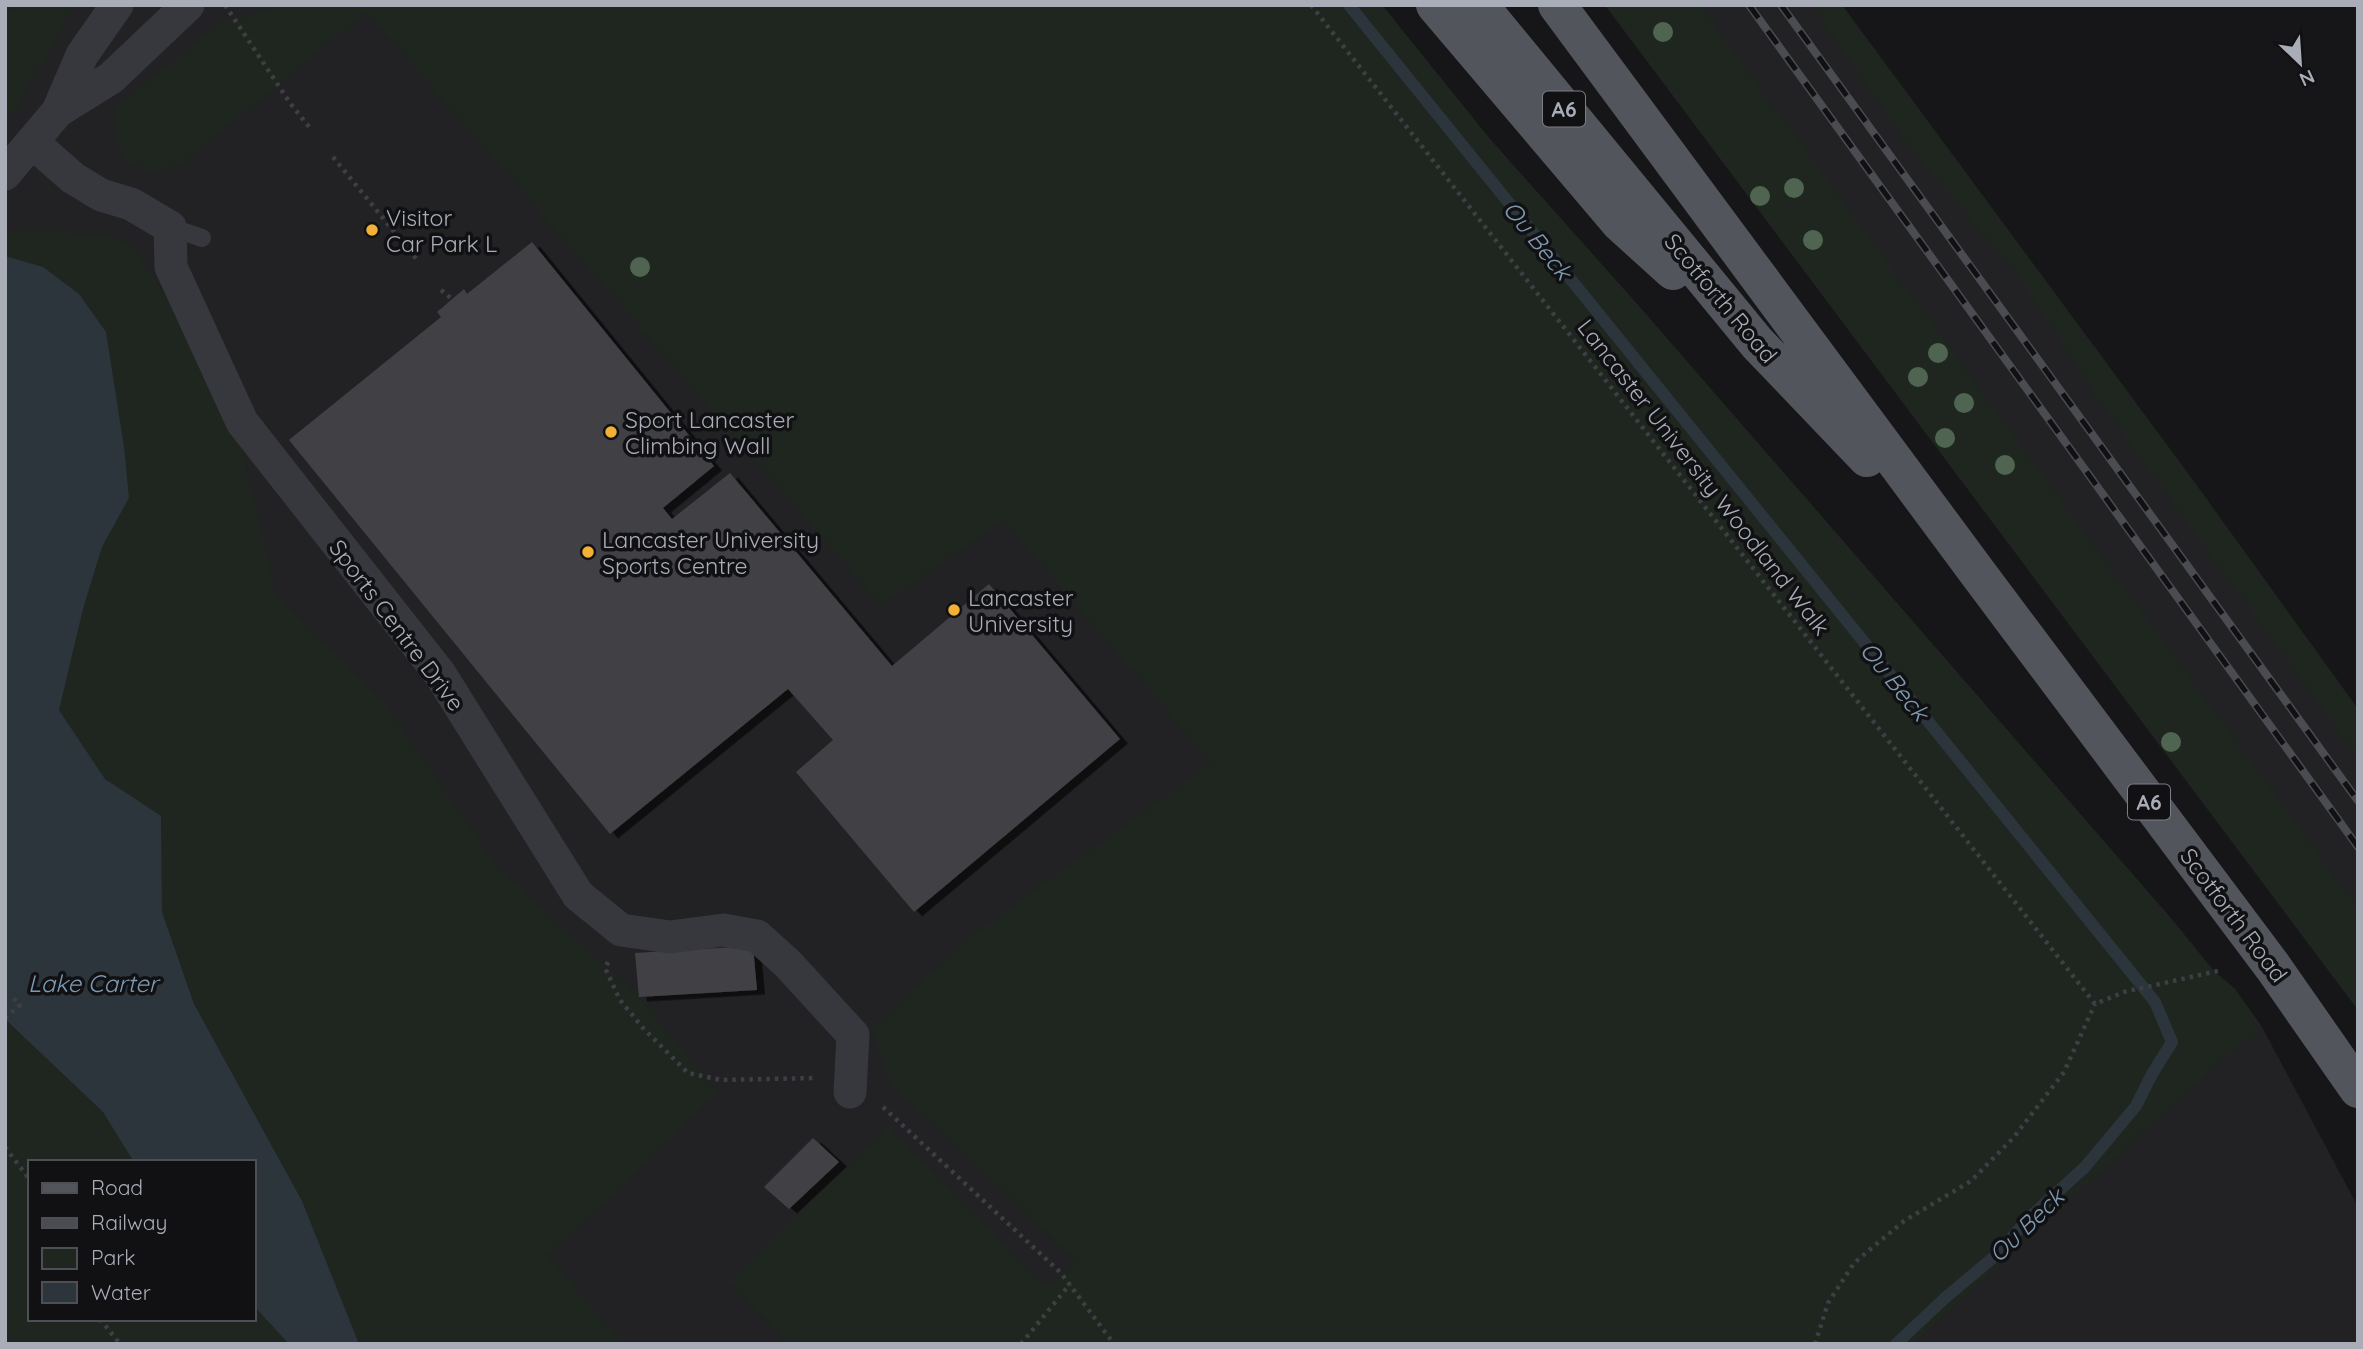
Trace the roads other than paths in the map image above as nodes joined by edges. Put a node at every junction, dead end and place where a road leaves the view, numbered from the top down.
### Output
1 (117, 5) edge
2 (188, 5) edge
3 (1435, 5) edge
4 (1479, 5) edge
5 (1557, 5) edge
6 (58, 111) junction
7 (32, 142) junction
8 (5, 174) edge
9 (170, 227) junction
10 (202, 238) dead end
11 (1757, 343) junction
12 (1980, 576) junction
13 (850, 1085) road end
14 (2358, 1089) edge

1 - 6 street
2 - 6 street
3 - 11 main road
4 - 11 main road, Scotforth Road / A6
5 - 12 main road, Scotforth Road / A6
6 - 7 street
7 - 8 street
7 - 9 street
9 - 10 lane
9 - 13 street, Sports Centre Drive
11 - 12 main road, Scotforth Road / A6
12 - 14 main road, Scotforth Road / A6

